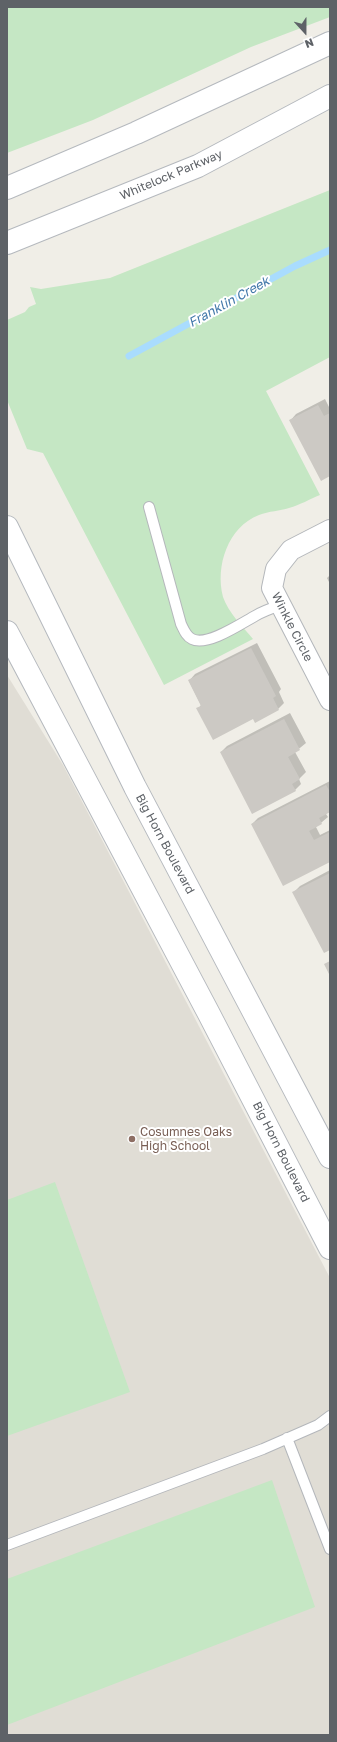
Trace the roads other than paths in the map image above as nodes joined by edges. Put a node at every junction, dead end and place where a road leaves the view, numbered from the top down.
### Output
1 (330, 43) edge
2 (330, 96) edge
3 (7, 188) edge
4 (7, 243) edge
5 (149, 507) dead end
6 (7, 527) edge
7 (330, 530) edge
8 (281, 605) junction
9 (7, 632) edge
10 (330, 700) edge
11 (330, 1157) edge
12 (330, 1248) edge
13 (330, 1416) edge
14 (287, 1438) junction
15 (7, 1545) edge
16 (330, 1549) edge

1 - 3 main road
2 - 4 main road, Whitelock Parkway
5 - 8 lane
6 - 11 main road, Big Horn Boulevard
7 - 8 street, Winkle Circle
8 - 10 street, Winkle Circle
9 - 12 main road, Big Horn Boulevard
13 - 14 lane
14 - 15 lane
14 - 16 lane

